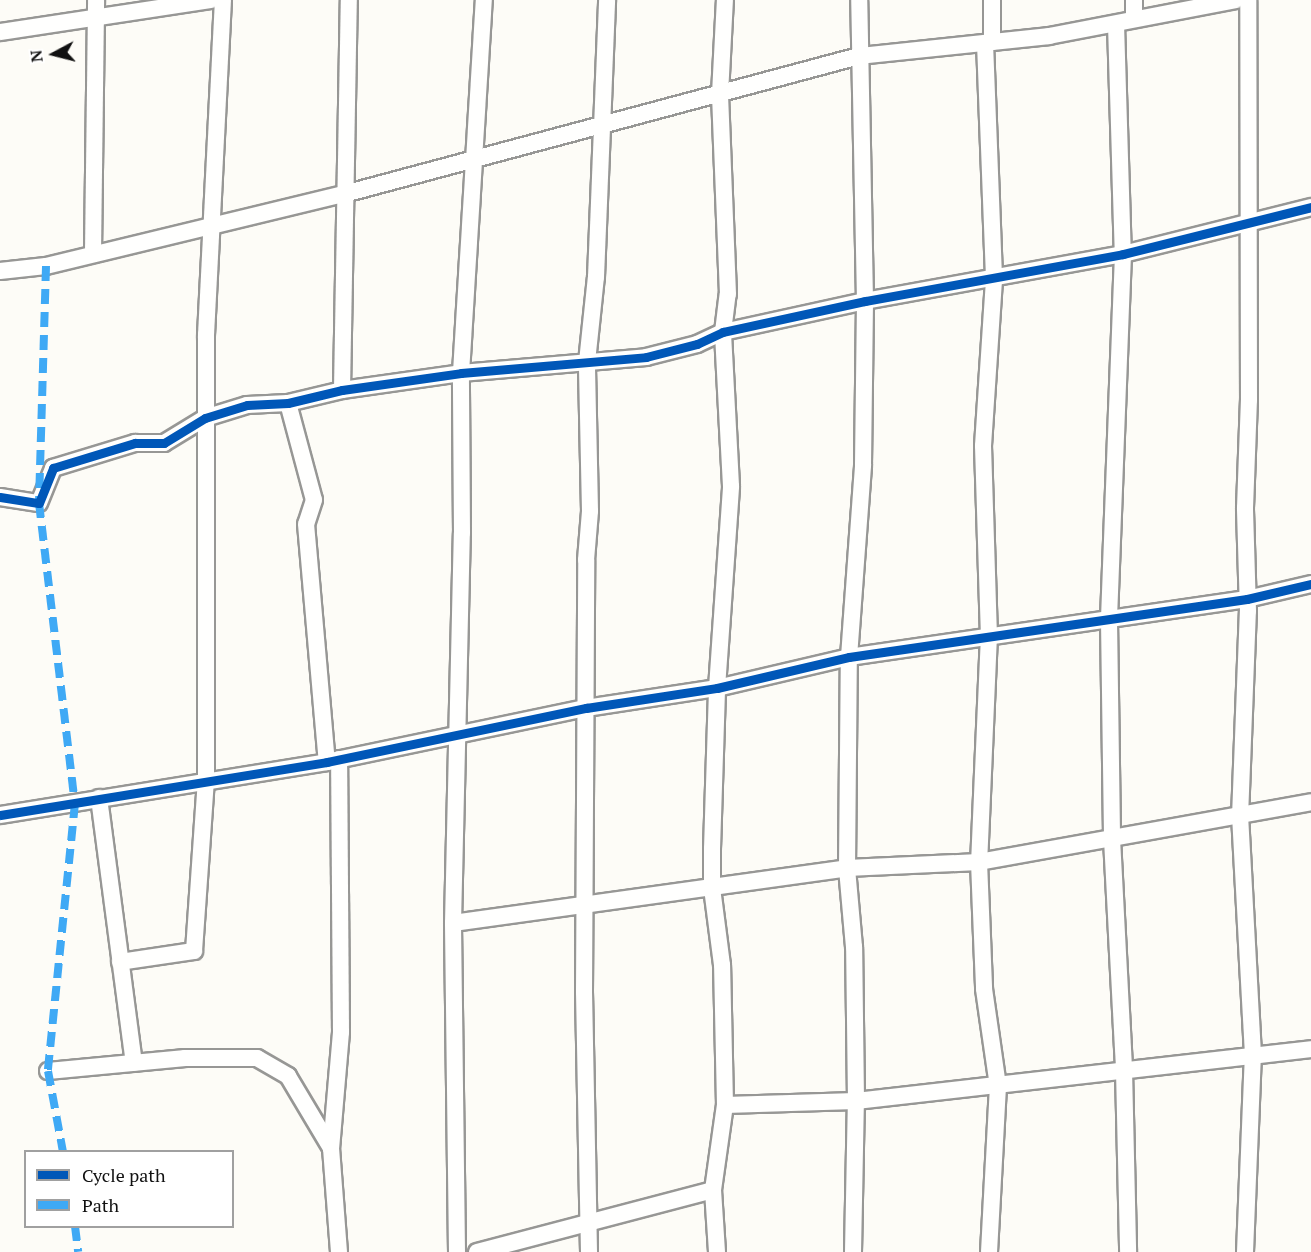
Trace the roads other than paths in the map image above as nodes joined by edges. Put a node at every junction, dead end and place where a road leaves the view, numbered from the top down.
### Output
1 (211, 0) edge
2 (223, 0) edge
3 (349, 0) edge
4 (484, 0) edge
5 (607, 0) edge
6 (726, 0) edge
7 (859, 0) edge
8 (992, 0) edge
9 (1134, 0) edge
10 (1236, 0) edge
11 (1248, 0) edge
12 (95, 8) edge
13 (1134, 19) junction
14 (1116, 24) junction
15 (0, 32) edge
16 (989, 43) junction
17 (859, 56) junction
18 (720, 94) junction
19 (601, 127) junction
20 (474, 159) junction
21 (344, 194) junction
22 (1311, 207) edge
23 (1250, 221) junction
24 (212, 226) junction
25 (93, 253) junction
26 (1123, 254) junction
27 (0, 271) edge
28 (994, 280) junction
29 (865, 301) junction
30 (723, 332) junction
31 (587, 362) junction
32 (461, 373) junction
33 (342, 390) junction
34 (288, 402) junction
35 (205, 418) junction
36 (0, 497) edge
37 (1311, 584) edge
38 (1247, 599) junction
39 (1109, 620) junction
40 (989, 635) junction
41 (849, 657) junction
42 (717, 688) junction
43 (586, 708) junction
44 (457, 733) junction
45 (333, 760) junction
46 (206, 781) junction
47 (99, 798) junction
48 (1311, 802) edge
49 (0, 815) edge
50 (1240, 817) junction
51 (1112, 839) junction
52 (979, 862) junction
53 (847, 868) junction
54 (712, 888) junction
55 (587, 905) junction
56 (453, 923) junction
57 (120, 962) junction
58 (1311, 1049) edge
59 (1252, 1055) junction
60 (134, 1063) junction
61 (1124, 1070) junction
62 (48, 1071) dead end
63 (998, 1086) junction
64 (856, 1101) junction
65 (725, 1105) junction
66 (331, 1149) junction
67 (713, 1190) junction
68 (588, 1223) junction
69 (339, 1252) edge
70 (457, 1252) edge
71 (477, 1252) edge
72 (589, 1252) edge
73 (717, 1252) edge
74 (853, 1252) edge
75 (989, 1252) edge
76 (1128, 1252) edge
77 (1245, 1252) edge

1 - 12 street
2 - 24 street
3 - 21 street
4 - 20 street
5 - 19 street
6 - 18 street
7 - 17 street
8 - 16 street
9 - 13 street
10 - 13 street
11 - 23 street
12 - 15 street
12 - 25 street
13 - 14 street
14 - 16 street
14 - 26 street
16 - 17 street
16 - 28 street
17 - 18 street
17 - 29 street
18 - 19 street
18 - 30 street
19 - 20 street
19 - 31 street
20 - 21 street
20 - 32 street
21 - 24 street
21 - 33 street
22 - 23 street
23 - 26 street
23 - 38 street
24 - 25 street
24 - 35 street
25 - 27 street
26 - 28 street
26 - 39 street
28 - 29 street
28 - 40 street
29 - 30 street
29 - 41 street
30 - 31 street
30 - 42 street
31 - 32 street
31 - 43 street
32 - 33 street
32 - 44 street
33 - 34 street
34 - 35 street
34 - 45 street
35 - 36 street
35 - 46 street
37 - 38 street
38 - 39 street
38 - 50 street
39 - 40 street
39 - 51 street
40 - 41 street
40 - 52 street
41 - 42 street
41 - 53 street
42 - 43 street
42 - 54 street
43 - 44 street
43 - 55 street
44 - 45 street
44 - 56 street
45 - 46 street
45 - 66 street
46 - 47 street
46 - 57 street
47 - 49 street
47 - 57 street
48 - 50 street
50 - 51 street
50 - 59 street
51 - 52 street
51 - 61 street
52 - 53 street
52 - 63 street
53 - 54 street
53 - 64 street
54 - 55 street
54 - 65 street
55 - 56 street
55 - 68 street
56 - 70 street
57 - 60 street
58 - 59 street
59 - 61 street
59 - 77 street
60 - 62 street
60 - 66 street
61 - 63 street
61 - 76 street
63 - 64 street
63 - 75 street
64 - 65 street
64 - 74 street
65 - 67 street
66 - 69 street
67 - 68 street
67 - 73 street
68 - 71 street
68 - 72 street

